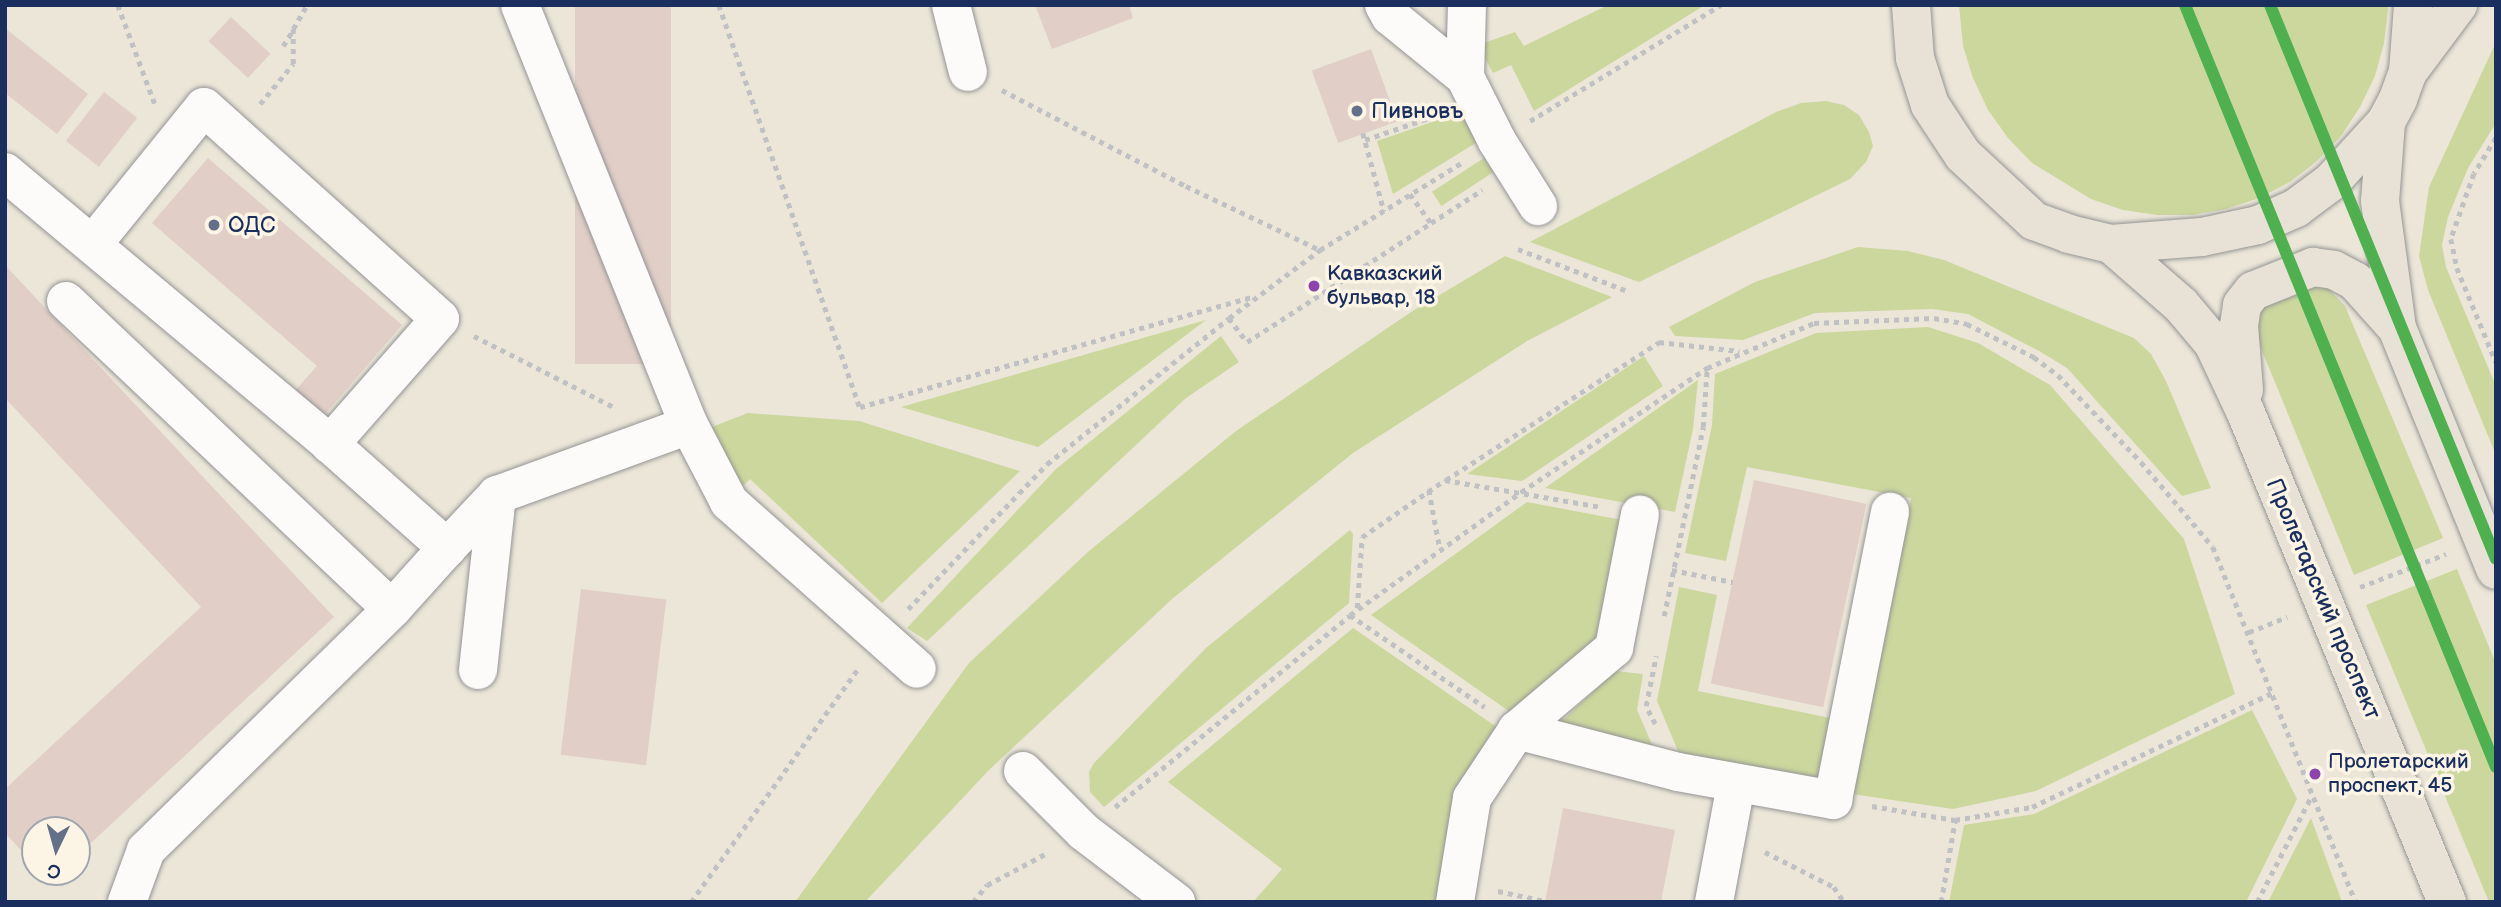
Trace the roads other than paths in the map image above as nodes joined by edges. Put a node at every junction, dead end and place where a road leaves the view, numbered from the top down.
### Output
1 (520, 5) edge
2 (951, 5) edge
3 (1384, 5) edge
4 (1467, 5) edge
5 (1911, 5) edge
6 (2413, 5) edge
7 (2458, 5) edge
8 (968, 72) road end
9 (2408, 72) junction
10 (1470, 89) junction
11 (2386, 122) junction
12 (5, 172) edge
13 (1538, 206) dead end
14 (93, 244) junction
15 (2111, 244) junction
16 (66, 300) dead end
17 (2397, 328) junction
18 (2246, 413) junction
19 (678, 430) junction
20 (330, 444) junction
21 (497, 495) junction
22 (1889, 512) dead end
23 (1640, 514) road end
24 (447, 548) junction
25 (2496, 570) edge
26 (392, 609) junction
27 (917, 669) dead end
28 (478, 670) dead end
29 (1517, 730) junction
30 (1023, 771) dead end
31 (1736, 784) junction
32 (1457, 892) edge
33 (127, 902) edge
34 (1176, 902) edge
35 (1714, 902) edge
36 (2447, 902) edge

1 - 19 lane
2 - 8 lane
3 - 10 lane
4 - 10 lane
5 - 15 main road
6 - 9 main road
7 - 9 main road
9 - 11 main road
10 - 13 lane
11 - 15 main road
11 - 17 main road, Пролетарский проспект
12 - 14 lane
14 - 20 lane
14 - 20 lane
15 - 18 main road, Пролетарский проспект
16 - 26 lane
17 - 18 main road, Пролетарский проспект
17 - 25 main road, Пролетарский проспект
18 - 36 main road, Пролетарский проспект
19 - 21 lane
19 - 27 lane
20 - 24 lane
21 - 24 lane
21 - 28 lane
22 - 31 lane
23 - 29 lane
24 - 26 lane
26 - 33 lane
29 - 31 lane
29 - 32 lane
30 - 34 lane
31 - 35 lane

